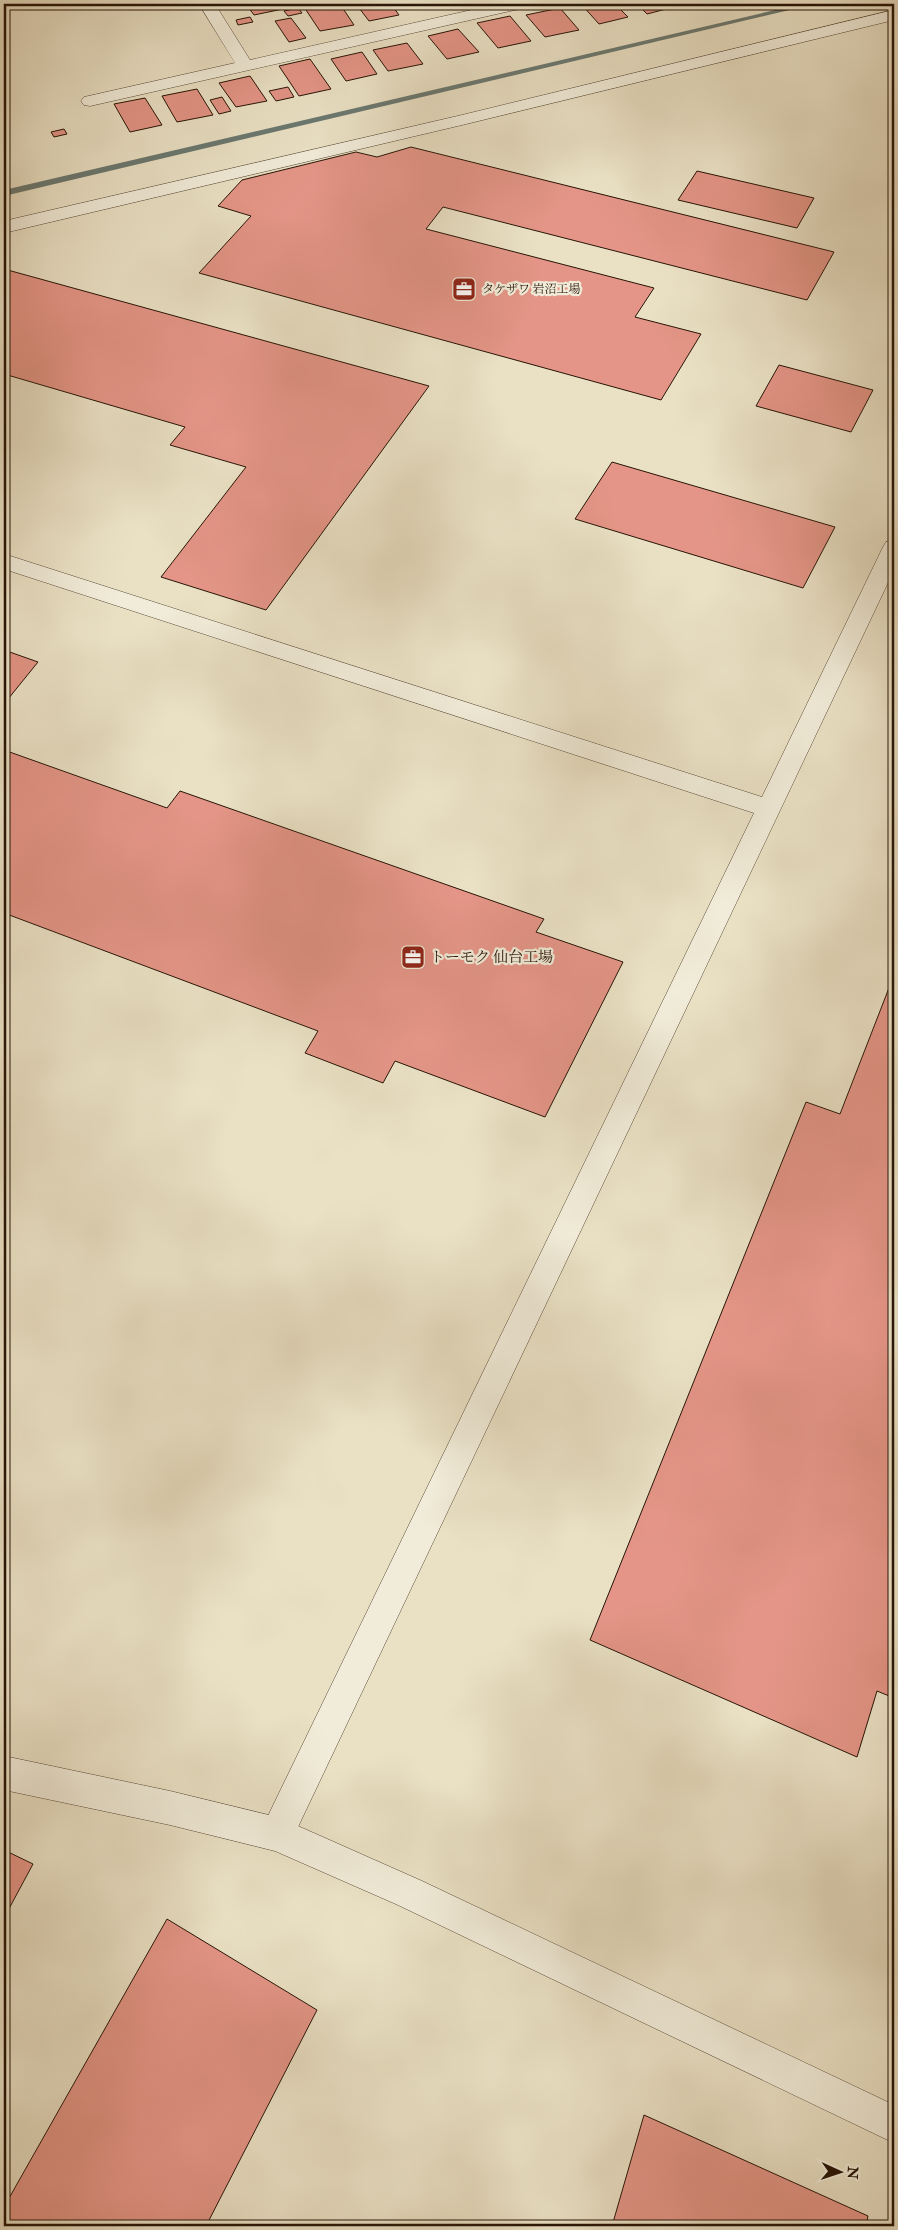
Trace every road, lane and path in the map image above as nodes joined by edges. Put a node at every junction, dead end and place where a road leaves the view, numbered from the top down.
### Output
1 (207, 4) edge
2 (519, 4) edge
3 (894, 15) edge
4 (245, 66) junction
5 (90, 102) dead end
6 (4, 227) edge
7 (894, 547) edge
8 (4, 561) edge
9 (769, 809) junction
10 (4, 1773) edge
11 (277, 1834) junction
12 (894, 2124) edge

1 - 4 street
2 - 4 street
3 - 6 street
4 - 5 street
7 - 9 street
8 - 9 street
9 - 11 street
10 - 11 street
11 - 12 street

